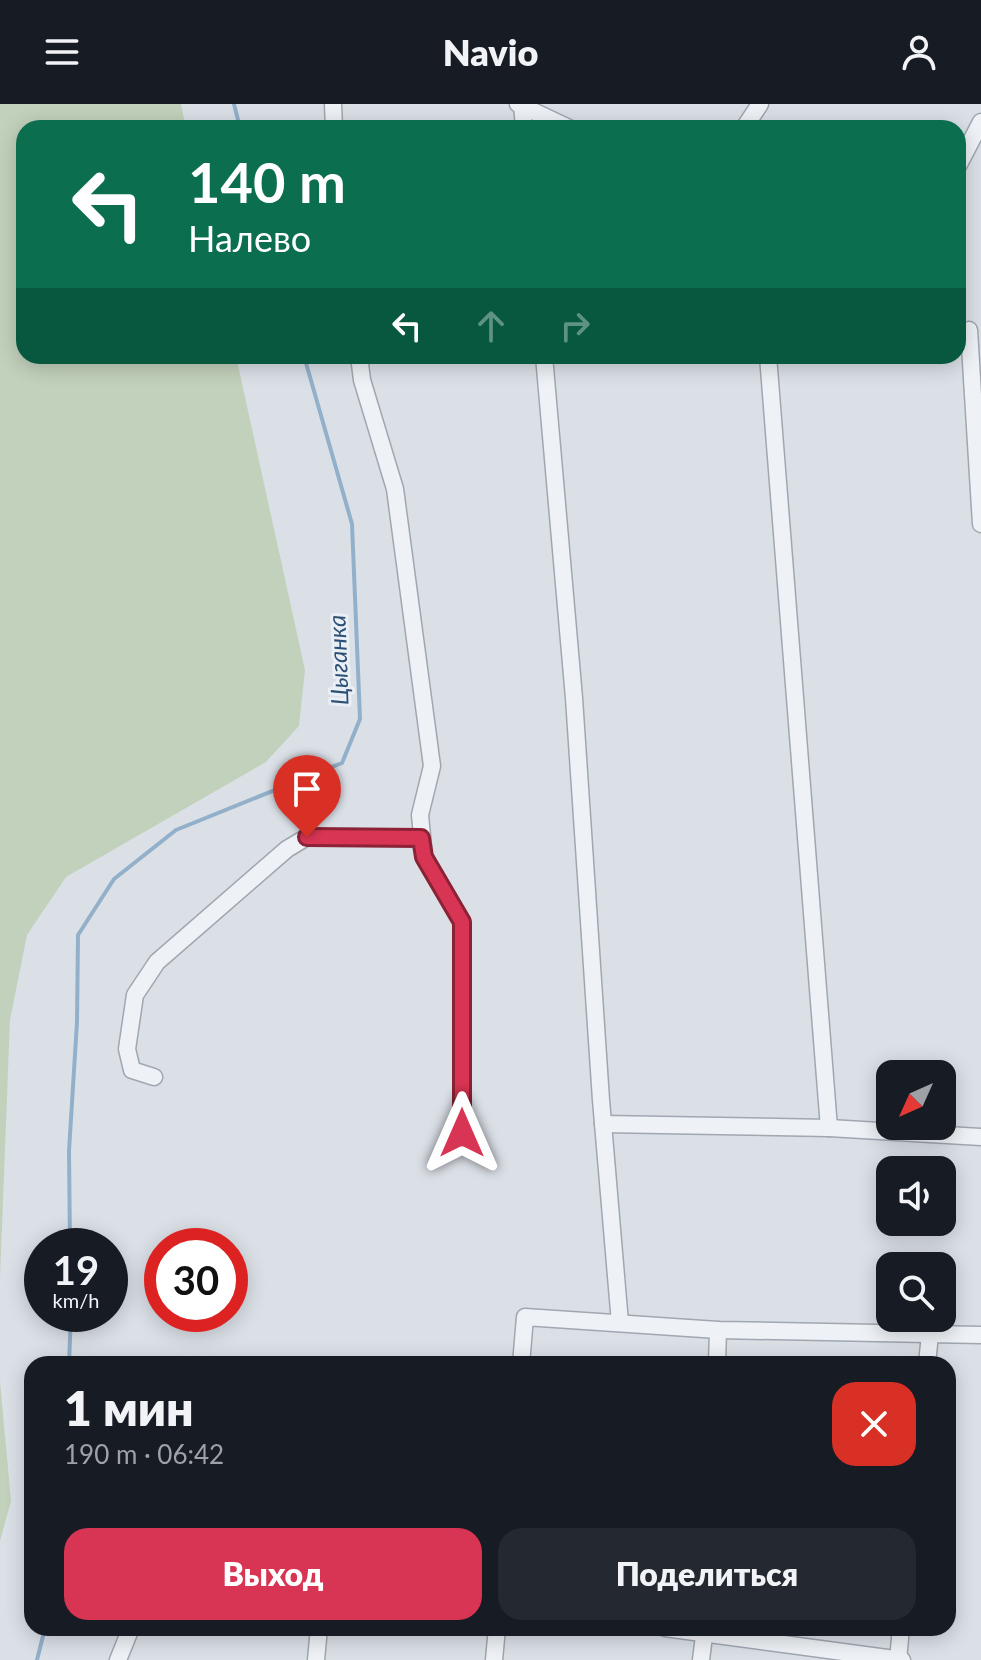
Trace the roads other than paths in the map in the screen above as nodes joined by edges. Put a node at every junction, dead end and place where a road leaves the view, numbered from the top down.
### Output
1 (520, 105) edge
2 (552, 120) edge
3 (981, 122) edge
4 (966, 151) edge
5 (969, 328) edge
6 (360, 364) edge
7 (545, 364) edge
8 (769, 364) edge
9 (981, 524) edge
10 (421, 838) junction
11 (154, 1077) dead end
12 (603, 1124) junction
13 (829, 1128) junction
14 (462, 1133) dead end
15 (981, 1137) edge
16 (620, 1323) junction
17 (718, 1330) junction
18 (930, 1334) junction
19 (981, 1335) edge
20 (522, 1356) edge
21 (717, 1356) edge
22 (928, 1356) edge
23 (128, 1636) edge
24 (318, 1636) edge
25 (496, 1636) edge
26 (703, 1636) edge
27 (743, 1636) edge
28 (900, 1636) edge
29 (118, 1660) edge
30 (316, 1660) edge
31 (494, 1660) edge
32 (701, 1660) edge
33 (899, 1660) edge

1 - 2 street
3 - 4 street
5 - 9 street
6 - 10 street
7 - 12 street
8 - 13 street
10 - 11 street
10 - 14 street
12 - 13 street
12 - 16 street
13 - 15 street
16 - 17 street
16 - 20 street
17 - 18 street
17 - 21 street
18 - 19 street
18 - 22 street
23 - 29 street
24 - 30 street
25 - 31 street
26 - 32 street
27 - 33 street
28 - 33 street

